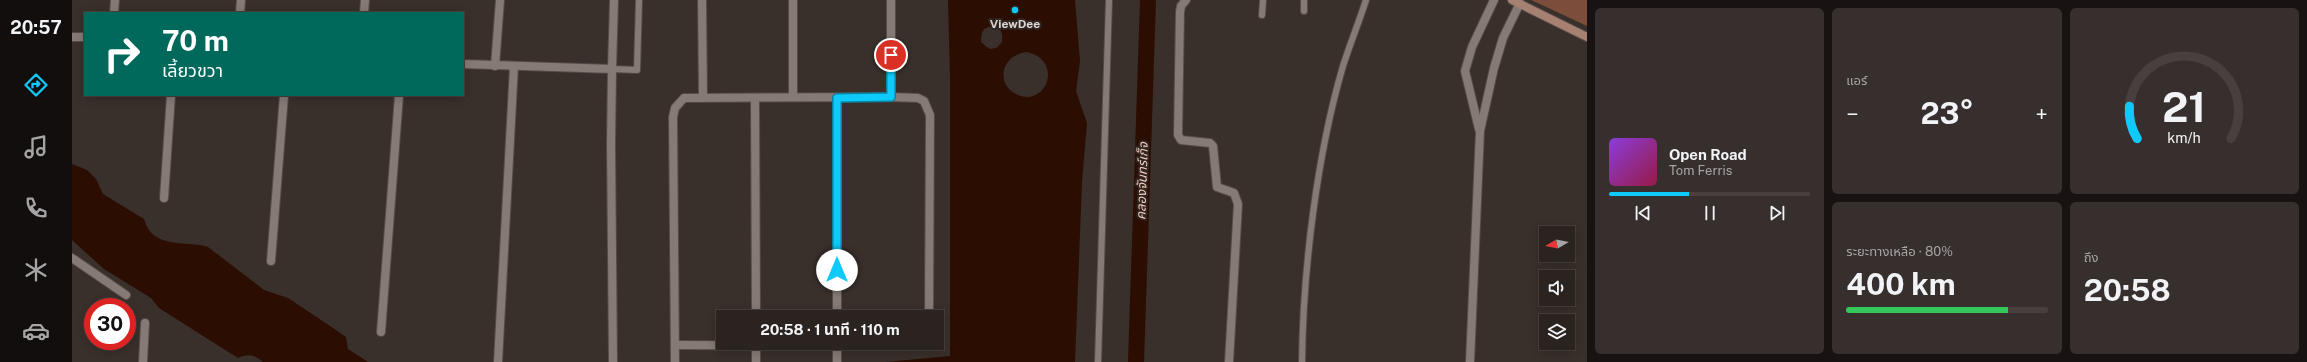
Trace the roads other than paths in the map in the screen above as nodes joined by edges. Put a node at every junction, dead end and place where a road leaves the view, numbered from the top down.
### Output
1 (115, 0) edge
2 (241, 0) edge
3 (365, 0) edge
4 (500, 0) edge
5 (614, 0) edge
6 (638, 0) edge
7 (702, 0) edge
8 (793, 0) edge
9 (891, 0) edge
10 (1109, 0) edge
11 (1186, 0) edge
12 (1262, 0) edge
13 (1304, 0) edge
14 (1366, 0) edge
15 (1494, 0) edge
16 (1512, 0) edge
17 (1520, 3) junction
18 (1304, 11) dead end
19 (114, 12) edge
20 (240, 12) edge
21 (364, 12) edge
22 (1262, 15) dead end
23 (72, 37) edge
24 (84, 37) edge
25 (1587, 37) edge
26 (464, 64) edge
27 (495, 66) junction
28 (514, 66) junction
29 (612, 69) junction
30 (171, 96) edge
31 (284, 96) edge
32 (399, 96) edge
33 (891, 97) junction
34 (703, 98) junction
35 (755, 98) junction
36 (793, 98) junction
37 (837, 98) junction
38 (1480, 131) junction
39 (164, 198) dead end
40 (72, 258) edge
41 (271, 261) dead end
42 (126, 295) dead end
43 (756, 310) edge
44 (837, 310) edge
45 (928, 310) edge
46 (145, 323) dead end
47 (381, 332) dead end
48 (716, 344) edge
49 (675, 345) junction
50 (756, 350) edge
51 (837, 350) edge
52 (143, 362) edge
53 (498, 362) edge
54 (613, 362) edge
55 (675, 362) edge
56 (756, 362) edge
57 (837, 362) edge
58 (1098, 362) edge
59 (1229, 362) edge
60 (1302, 362) edge
61 (1470, 362) edge

1 - 19 street
2 - 20 street
3 - 21 street
4 - 27 street
5 - 29 street
6 - 29 lane
7 - 34 street
8 - 36 street
9 - 33 street
10 - 58 lane
11 - 59 street
12 - 22 lane
13 - 18 lane
14 - 60 lane
15 - 38 street
16 - 17 main road
17 - 25 main road
17 - 38 street
23 - 24 street
26 - 27 street
27 - 28 street
28 - 29 street
28 - 53 street
29 - 54 street
30 - 39 street
31 - 41 street
32 - 47 street
33 - 37 street
33 - 45 street
34 - 35 street
34 - 49 street
35 - 36 street
35 - 43 street
36 - 37 street
37 - 44 street
38 - 61 street
40 - 42 street
46 - 52 street
48 - 49 street
49 - 55 street
50 - 56 street
51 - 57 street

